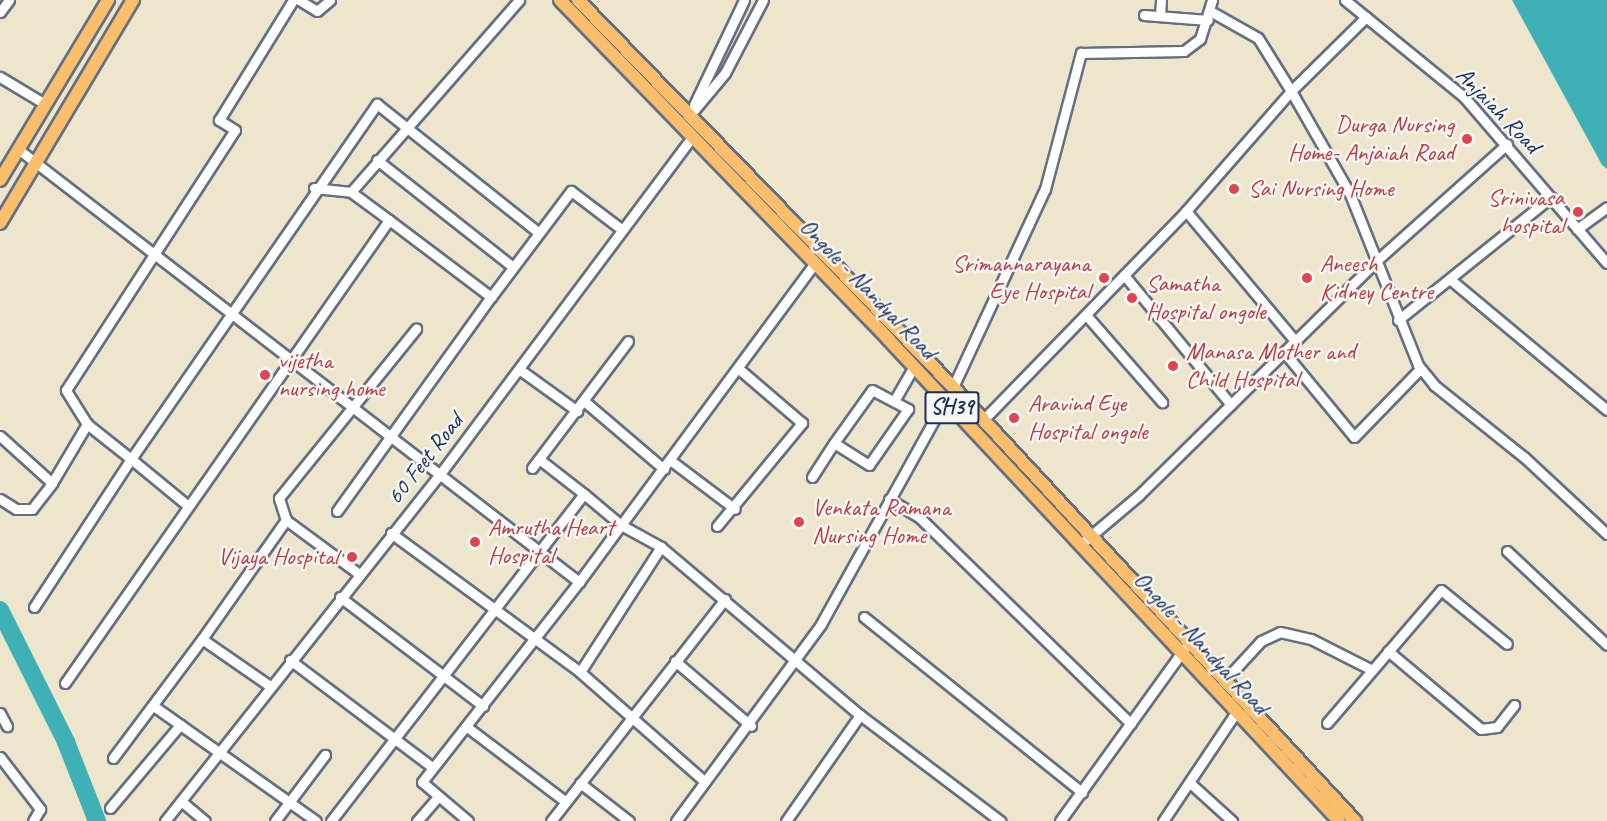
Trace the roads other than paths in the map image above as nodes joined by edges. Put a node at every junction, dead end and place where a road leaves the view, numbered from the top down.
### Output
1 (9, 0) edge
2 (108, 0) edge
3 (133, 0) edge
4 (293, 0) edge
5 (299, 0) edge
6 (330, 0) edge
7 (519, 0) edge
8 (560, 0) edge
9 (578, 0) edge
10 (744, 0) edge
11 (763, 0) edge
12 (1161, 0) edge
13 (1212, 0) edge
14 (1345, 0) edge
15 (0, 12) edge
16 (1144, 15) dead end
17 (1160, 15) junction
18 (1209, 15) junction
19 (1366, 17) junction
20 (0, 77) edge
21 (1291, 91) junction
22 (45, 104) junction
23 (685, 120) junction
24 (405, 125) junction
25 (696, 132) junction
26 (1508, 144) junction
27 (18, 149) junction
28 (376, 160) junction
29 (32, 162) junction
30 (0, 180) edge
31 (314, 188) junction
32 (351, 192) junction
33 (1551, 197) junction
34 (1607, 207) edge
35 (1186, 211) junction
36 (389, 220) junction
37 (0, 223) edge
38 (620, 228) junction
39 (1577, 229) junction
40 (540, 233) junction
41 (154, 252) junction
42 (1375, 262) junction
43 (1607, 263) edge
44 (814, 264) junction
45 (513, 267) junction
46 (1125, 275) junction
47 (1451, 280) junction
48 (491, 297) junction
49 (228, 312) junction
50 (1086, 315) junction
51 (1398, 320) junction
52 (416, 329) dead end
53 (898, 330) junction
54 (888, 339) junction
55 (628, 341) dead end
56 (1296, 341) junction
57 (1284, 352) junction
58 (291, 361) junction
59 (914, 367) junction
60 (519, 369) junction
61 (739, 369) junction
62 (1420, 369) junction
63 (953, 387) junction
64 (945, 400) junction
65 (585, 401) junction
66 (894, 401) junction
67 (1162, 402) dead end
68 (1231, 405) junction
69 (351, 407) junction
70 (1607, 410) edge
71 (577, 411) junction
72 (983, 420) junction
73 (87, 424) junction
74 (0, 436) edge
75 (390, 437) junction
76 (834, 443) junction
77 (131, 459) junction
78 (539, 459) junction
79 (670, 460) junction
80 (532, 468) dead end
81 (663, 469) junction
82 (440, 474) junction
83 (812, 477) dead end
84 (52, 483) junction
85 (584, 494) junction
86 (0, 499) edge
87 (889, 499) junction
88 (187, 505) junction
89 (735, 509) junction
90 (337, 511) dead end
91 (286, 520) junction
92 (621, 525) junction
93 (717, 526) dead end
94 (391, 533) junction
95 (1607, 534) edge
96 (1091, 535) junction
97 (1081, 544) junction
98 (661, 547) junction
99 (1507, 551) dead end
100 (541, 552) junction
101 (358, 573) junction
102 (579, 582) junction
103 (340, 597) junction
104 (725, 598) junction
105 (34, 607) dead end
106 (492, 613) junction
107 (864, 617) dead end
108 (202, 639) junction
109 (533, 641) junction
110 (1508, 644) dead end
111 (1607, 645) edge
112 (1186, 647) junction
113 (1388, 651) junction
114 (290, 660) junction
115 (798, 660) junction
116 (675, 662) junction
117 (1372, 670) junction
118 (580, 672) junction
119 (442, 675) junction
120 (1225, 680) junction
121 (65, 683) dead end
122 (270, 686) junction
123 (1514, 705) dead end
124 (483, 706) junction
125 (155, 707) junction
126 (1237, 711) junction
127 (0, 713) edge
128 (860, 715) junction
129 (630, 717) junction
130 (1327, 723) dead end
131 (1131, 724) junction
132 (180, 725) junction
133 (7, 726) dead end
134 (751, 726) junction
135 (467, 727) junction
136 (394, 737) junction
137 (219, 752) junction
138 (325, 755) dead end
139 (0, 757) edge
140 (113, 758) dead end
141 (432, 768) junction
142 (704, 781) junction
143 (580, 783) junction
144 (1190, 783) junction
145 (1082, 792) junction
146 (437, 798) junction
147 (181, 801) junction
148 (289, 801) junction
149 (566, 802) junction
150 (110, 808) dead end
151 (33, 821) edge
152 (165, 821) edge
153 (206, 821) edge
154 (275, 821) edge
155 (316, 821) edge
156 (331, 821) edge
157 (417, 821) edge
158 (468, 821) edge
159 (551, 821) edge
160 (629, 821) edge
161 (676, 821) edge
162 (786, 821) edge
163 (1000, 821) edge
164 (1060, 821) edge
165 (1163, 821) edge
166 (1232, 821) edge
167 (1339, 821) edge
168 (1355, 821) edge

1 - 15 street
2 - 22 main road
3 - 29 main road
4 - 41 street
5 - 6 street
7 - 24 street
8 - 23 main road, Ongole - Nandyal Road / SH39
9 - 23 main road, Ongole - Nandyal Road / SH39
10 - 23 street
11 - 23 street
12 - 17 street
13 - 18 street
14 - 19 street, Anjaiah Road
16 - 17 street
17 - 18 street
18 - 21 street
18 - 63 street
19 - 21 street
19 - 26 street, Anjaiah Road
20 - 22 street
21 - 35 street
21 - 42 street
22 - 27 main road
23 - 25 main road, Ongole - Nandyal Road / SH39
24 - 28 street
24 - 31 street
24 - 40 street
25 - 38 street, 60 Feet Road
25 - 44 main road, Ongole - Nandyal Road / SH39
25 - 53 main road, Ongole - Nandyal Road / SH39
26 - 33 street, Anjaiah Road
26 - 42 street
27 - 29 street
27 - 30 main road
28 - 32 street
28 - 45 street
29 - 37 main road
29 - 41 street
31 - 32 street
31 - 49 street
32 - 36 street
33 - 39 street, Anjaiah Road
33 - 47 street
34 - 39 street
35 - 46 street
35 - 56 street
36 - 48 street
36 - 58 street
38 - 40 street
38 - 60 street, 60 Feet Road
39 - 43 street, Anjaiah Road
40 - 45 street
41 - 49 street
41 - 73 street
42 - 51 street
42 - 56 street
44 - 54 main road, Ongole - Nandyal Road / SH39
44 - 61 street
45 - 48 street
46 - 50 street
46 - 68 street
47 - 51 street
47 - 70 street
48 - 75 street
49 - 58 street
49 - 77 street
50 - 67 street
50 - 72 street
51 - 62 street
52 - 69 street
53 - 54 main road
53 - 63 main road, Ongole - Nandyal Road / SH39
54 - 59 main road, Ongole - Nandyal Road / SH39
55 - 65 street
56 - 57 street
57 - 62 street
57 - 68 street
58 - 69 street
58 - 88 street
59 - 64 main road, Ongole - Nandyal Road / SH39
59 - 66 street
60 - 71 street
60 - 82 street, 60 Feet Road
61 - 79 street
61 - 89 street
62 - 95 street
63 - 72 main road, Ongole - Nandyal Road / SH39
64 - 87 street
64 - 97 main road, Ongole - Nandyal Road / SH39
65 - 71 street
65 - 81 street
66 - 76 street
66 - 76 street
68 - 96 street
69 - 75 street
69 - 91 street
71 - 78 street
72 - 96 main road, Ongole - Nandyal Road / SH39
73 - 77 street
73 - 84 street
74 - 84 street
75 - 82 street
75 - 90 street
76 - 83 street
77 - 88 street
77 - 105 street
78 - 80 street
78 - 85 street
79 - 81 street
79 - 89 street
81 - 92 street
82 - 94 street, 60 Feet Road
82 - 100 street
84 - 86 street
85 - 92 street
85 - 100 street
87 - 115 street
87 - 131 street
88 - 121 street
89 - 93 street
91 - 101 street
91 - 108 street
92 - 98 street
92 - 102 street
94 - 101 street, 60 Feet Road
94 - 106 street
96 - 97 street
96 - 112 main road, Ongole - Nandyal Road / SH39
97 - 112 main road, Ongole - Nandyal Road / SH39
98 - 104 street
98 - 118 street
99 - 111 street
100 - 102 street
100 - 106 street
101 - 103 street, 60 Feet Road
102 - 109 street
103 - 114 street, 60 Feet Road
103 - 119 street
104 - 115 street
104 - 116 street
106 - 109 street
106 - 119 street
107 - 145 street
108 - 122 street
108 - 125 street
109 - 118 street
109 - 124 street
110 - 113 street
112 - 120 main road, Ongole - Nandyal Road / SH39
112 - 126 main road, Ongole - Nandyal Road / SH39
112 - 131 street
113 - 117 street
113 - 123 street
114 - 122 street, 60 Feet Road
114 - 136 street
115 - 128 street
115 - 134 street
116 - 129 street
116 - 134 street
117 - 120 street
117 - 130 street
118 - 129 street
119 - 124 street
119 - 136 street
120 - 168 main road, Ongole - Nandyal Road / SH39
122 - 137 street, 60 Feet Road
124 - 135 street
125 - 132 street
125 - 140 street
126 - 144 street
126 - 167 main road, Ongole - Nandyal Road / SH39
127 - 133 street
128 - 162 street
128 - 163 street
129 - 142 street
129 - 143 street
131 - 145 street
132 - 137 street
132 - 150 street
134 - 142 street
135 - 141 street
135 - 149 street
136 - 141 street
136 - 156 street
137 - 147 street, 60 Feet Road
137 - 148 street
138 - 148 street
139 - 151 street
141 - 146 street
142 - 161 street
143 - 149 street
143 - 160 street
144 - 165 street
144 - 166 street
145 - 164 street
146 - 157 street
146 - 158 street
147 - 152 street, 60 Feet Road
147 - 153 street
148 - 154 street
148 - 155 street
149 - 159 street

